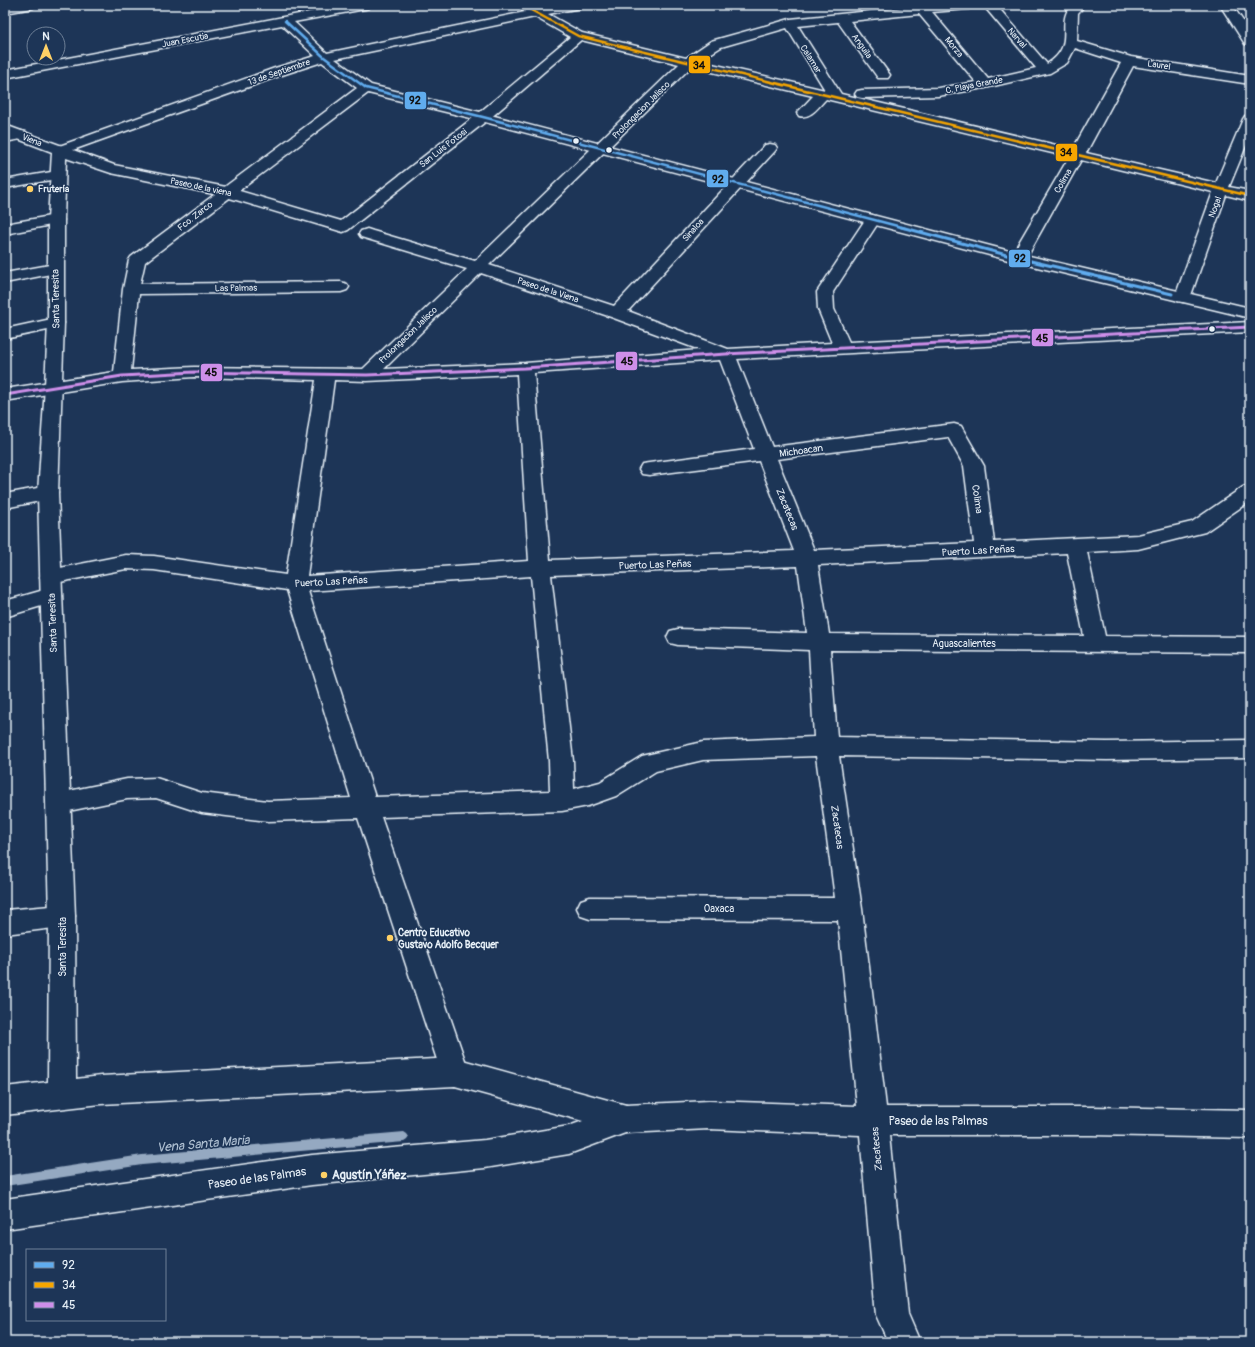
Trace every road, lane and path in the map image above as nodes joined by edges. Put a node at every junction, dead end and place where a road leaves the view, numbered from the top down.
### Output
1 (28, 5) edge
2 (365, 5) edge
3 (522, 5) edge
4 (576, 5) edge
5 (968, 5) edge
6 (989, 5) edge
7 (1079, 5) edge
8 (1226, 5) edge
9 (5, 9) edge
10 (923, 10) junction
11 (537, 13) junction
12 (842, 18) junction
13 (285, 21) junction
14 (790, 23) junction
15 (578, 36) junction
16 (1250, 41) edge
17 (1071, 43) junction
18 (324, 57) junction
19 (1128, 61) junction
20 (688, 62) junction
21 (1045, 70) junction
22 (5, 74) edge
23 (883, 75) dead end
24 (1250, 80) edge
25 (985, 84) junction
26 (366, 88) junction
27 (828, 94) junction
28 (804, 113) dead end
29 (483, 117) junction
30 (1250, 119) edge
31 (5, 129) edge
32 (21, 135) junction
33 (5, 138) edge
34 (770, 148) dead end
35 (602, 149) junction
36 (59, 151) junction
37 (1078, 155) junction
38 (57, 175) junction
39 (736, 183) junction
40 (5, 184) edge
41 (1221, 189) junction
42 (226, 192) junction
43 (1250, 196) edge
44 (56, 220) junction
45 (872, 220) junction
46 (343, 228) joint
47 (5, 229) edge
48 (367, 234) dead end
49 (1018, 258) junction
50 (478, 267) junction
51 (55, 269) junction
52 (5, 278) edge
53 (341, 287) dead end
54 (131, 289) junction
55 (1183, 297) junction
56 (1246, 311) edge
57 (618, 313) junction
58 (56, 323) junction
59 (1250, 327) edge
60 (5, 334) edge
61 (843, 348) junction
62 (726, 354) junction
63 (525, 368) junction
64 (326, 375) junction
65 (367, 375) junction
66 (122, 376) junction
67 (54, 386) junction
68 (5, 395) edge
69 (954, 430) joint
70 (766, 455) junction
71 (649, 469) dead end
72 (1250, 492) edge
73 (48, 493) junction
74 (5, 501) edge
75 (1076, 545) junction
76 (985, 550) junction
77 (807, 558) junction
78 (540, 568) junction
79 (295, 584) junction
80 (51, 586) junction
81 (5, 609) edge
82 (678, 637) dead end
83 (819, 642) junction
84 (1096, 644) junction
85 (1250, 645) edge
86 (826, 746) junction
87 (1250, 749) edge
88 (562, 800) junction
89 (59, 803) junction
90 (366, 807) junction
91 (590, 908) dead end
92 (849, 909) junction
93 (62, 916) junction
94 (5, 922) edge
95 (455, 1072) junction
96 (62, 1095) junction
97 (5, 1101) edge
98 (626, 1119) junction
99 (873, 1121) junction
100 (1250, 1124) edge
101 (5, 1214) edge
102 (898, 1329) edge

1 - 9 street
2 - 13 street, Juan Escutia
3 - 11 street
4 - 11 street, 13 de Septiembre
5 - 10 street, Prolongacion Jalisco
6 - 21 street, Narval
7 - 17 street, C. Playa Grande
8 - 16 street
10 - 12 street, Prolongacion Jalisco
10 - 25 street, Morza
11 - 15 street
11 - 18 street, 13 de Septiembre
12 - 14 street, Prolongacion Jalisco
12 - 23 street, Anguila
13 - 18 street
13 - 22 street, Juan Escutia
14 - 20 street, Prolongacion Jalisco
14 - 27 street, Calamar
15 - 20 street
15 - 29 street, San Luis Potosi
17 - 19 street, Laurel
17 - 21 street, C. Playa Grande
18 - 26 street
18 - 36 street, 13 de Septiembre
19 - 24 street, Laurel
19 - 37 street, Colima
20 - 27 street
20 - 35 street, Prolongacion Jalisco
21 - 25 street, C. Playa Grande
25 - 27 street, C. Playa Grande
26 - 29 street
26 - 42 street, Fco. Zarco
27 - 28 street
27 - 37 street
29 - 35 street
29 - 46 street, San Luis Potosi
30 - 41 street, Nogal
31 - 32 street, Viena
32 - 33 street
32 - 36 street, Viena
34 - 39 street, Sinaloa
35 - 39 street
35 - 50 street, Prolongacion Jalisco
36 - 38 street, Santa Teresita
36 - 42 street, Paseo de la viena
37 - 41 street
37 - 49 street, Colima
38 - 40 street
38 - 44 street, Santa Teresita
39 - 45 street
39 - 57 street, Sinaloa
41 - 43 street
41 - 55 street, Nogal
42 - 46 street, Paseo de la viena
42 - 54 street, Fco. Zarco
44 - 47 street
44 - 51 street, Santa Teresita
45 - 49 street
45 - 61 street
48 - 50 street, Paseo de la Viena
49 - 55 street
50 - 57 street, Paseo de la Viena
50 - 65 street, Prolongacion Jalisco
51 - 52 street
51 - 58 street, Santa Teresita
53 - 54 street, Las Palmas
54 - 66 street, Fco. Zarco
55 - 56 street
57 - 62 street, Paseo de la Viena
58 - 60 street
58 - 67 street, Santa Teresita
59 - 61 street
61 - 62 street
62 - 63 street
62 - 70 street, Zacatecas
63 - 65 street
63 - 78 street
64 - 65 street
64 - 66 street
64 - 79 street
66 - 67 street
67 - 68 street
67 - 73 street, Santa Teresita
69 - 70 street, Michoacan
69 - 76 street, Colima
70 - 71 street, Michoacan
70 - 77 street, Zacatecas
72 - 75 street, Puerto Las Peñas
73 - 74 street
73 - 80 street, Santa Teresita
75 - 76 street, Puerto Las Peñas
75 - 84 street
76 - 77 street, Puerto Las Peñas
77 - 78 street, Puerto Las Peñas
77 - 83 street, Zacatecas
78 - 79 street, Puerto Las Peñas
78 - 88 street
79 - 80 street, Puerto Las Peñas
79 - 90 street
80 - 81 street, Puerto Las Peñas
80 - 89 street, Santa Teresita
82 - 83 street, Aguascalientes
83 - 84 street, Aguascalientes
83 - 86 street, Zacatecas
84 - 85 street, Aguascalientes
86 - 87 street
86 - 88 street
86 - 92 street, Zacatecas
88 - 90 street
89 - 90 street
89 - 93 street, Santa Teresita
90 - 95 street
91 - 92 street, Oaxaca
92 - 99 street, Zacatecas
93 - 94 street
93 - 96 street, Santa Teresita
95 - 96 street, Paseo de las Palmas
95 - 98 street, Paseo de las Palmas
96 - 97 street, Paseo de las Palmas
98 - 99 street, Paseo de las Palmas
98 - 101 street, Paseo de las Palmas
99 - 100 street, Paseo de las Palmas
99 - 102 street, Zacatecas

